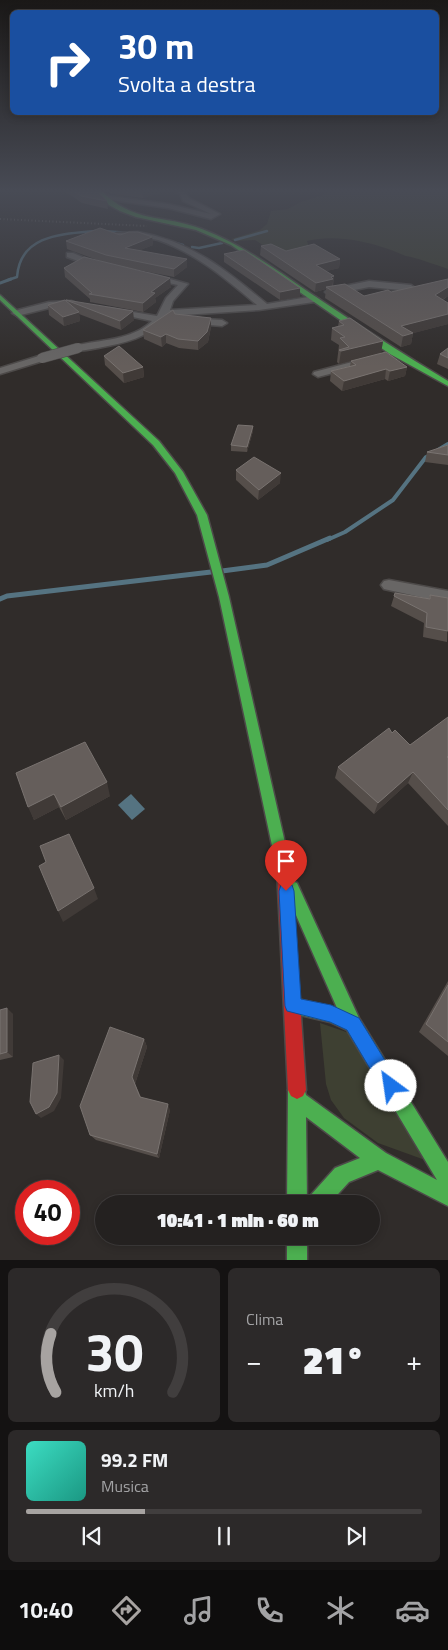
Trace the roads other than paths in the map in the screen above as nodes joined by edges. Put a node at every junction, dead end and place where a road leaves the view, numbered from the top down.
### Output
1 (183, 249) edge
2 (240, 249) edge
3 (70, 255) dead end
4 (113, 269) edge
5 (140, 274) edge
6 (345, 288) junction
7 (411, 288) edge
8 (366, 296) edge
9 (394, 296) edge
10 (0, 297) edge
11 (312, 298) junction
12 (79, 304) edge
13 (265, 307) junction
14 (106, 309) edge
15 (17, 313) junction
16 (162, 316) junction
17 (222, 323) dead end
18 (395, 354) junction
19 (0, 371) edge
20 (318, 374) dead end
21 (448, 384) edge
22 (389, 585) dead end
23 (448, 596) edge
24 (285, 872) junction
25 (293, 1006) junction
26 (353, 1024) junction
27 (298, 1100) junction
28 (380, 1160) junction
29 (448, 1180) edge
30 (297, 1195) edge
31 (324, 1195) edge
32 (448, 1196) edge
33 (297, 1245) edge
34 (301, 1245) edge
35 (296, 1258) edge

1 - 13 street
2 - 11 street
3 - 4 street
5 - 16 street
6 - 7 street
6 - 8 street
6 - 9 street
6 - 11 street
10 - 15 street
11 - 13 street
11 - 18 street
12 - 15 street
13 - 16 street
14 - 16 street
15 - 24 street
16 - 17 street
16 - 19 street, bridge
18 - 20 street
18 - 21 street
22 - 23 street
24 - 25 street
24 - 26 street
25 - 26 street
25 - 27 street
26 - 29 street
27 - 28 street
27 - 30 street
28 - 31 street
28 - 32 street
33 - 35 street
34 - 35 street

